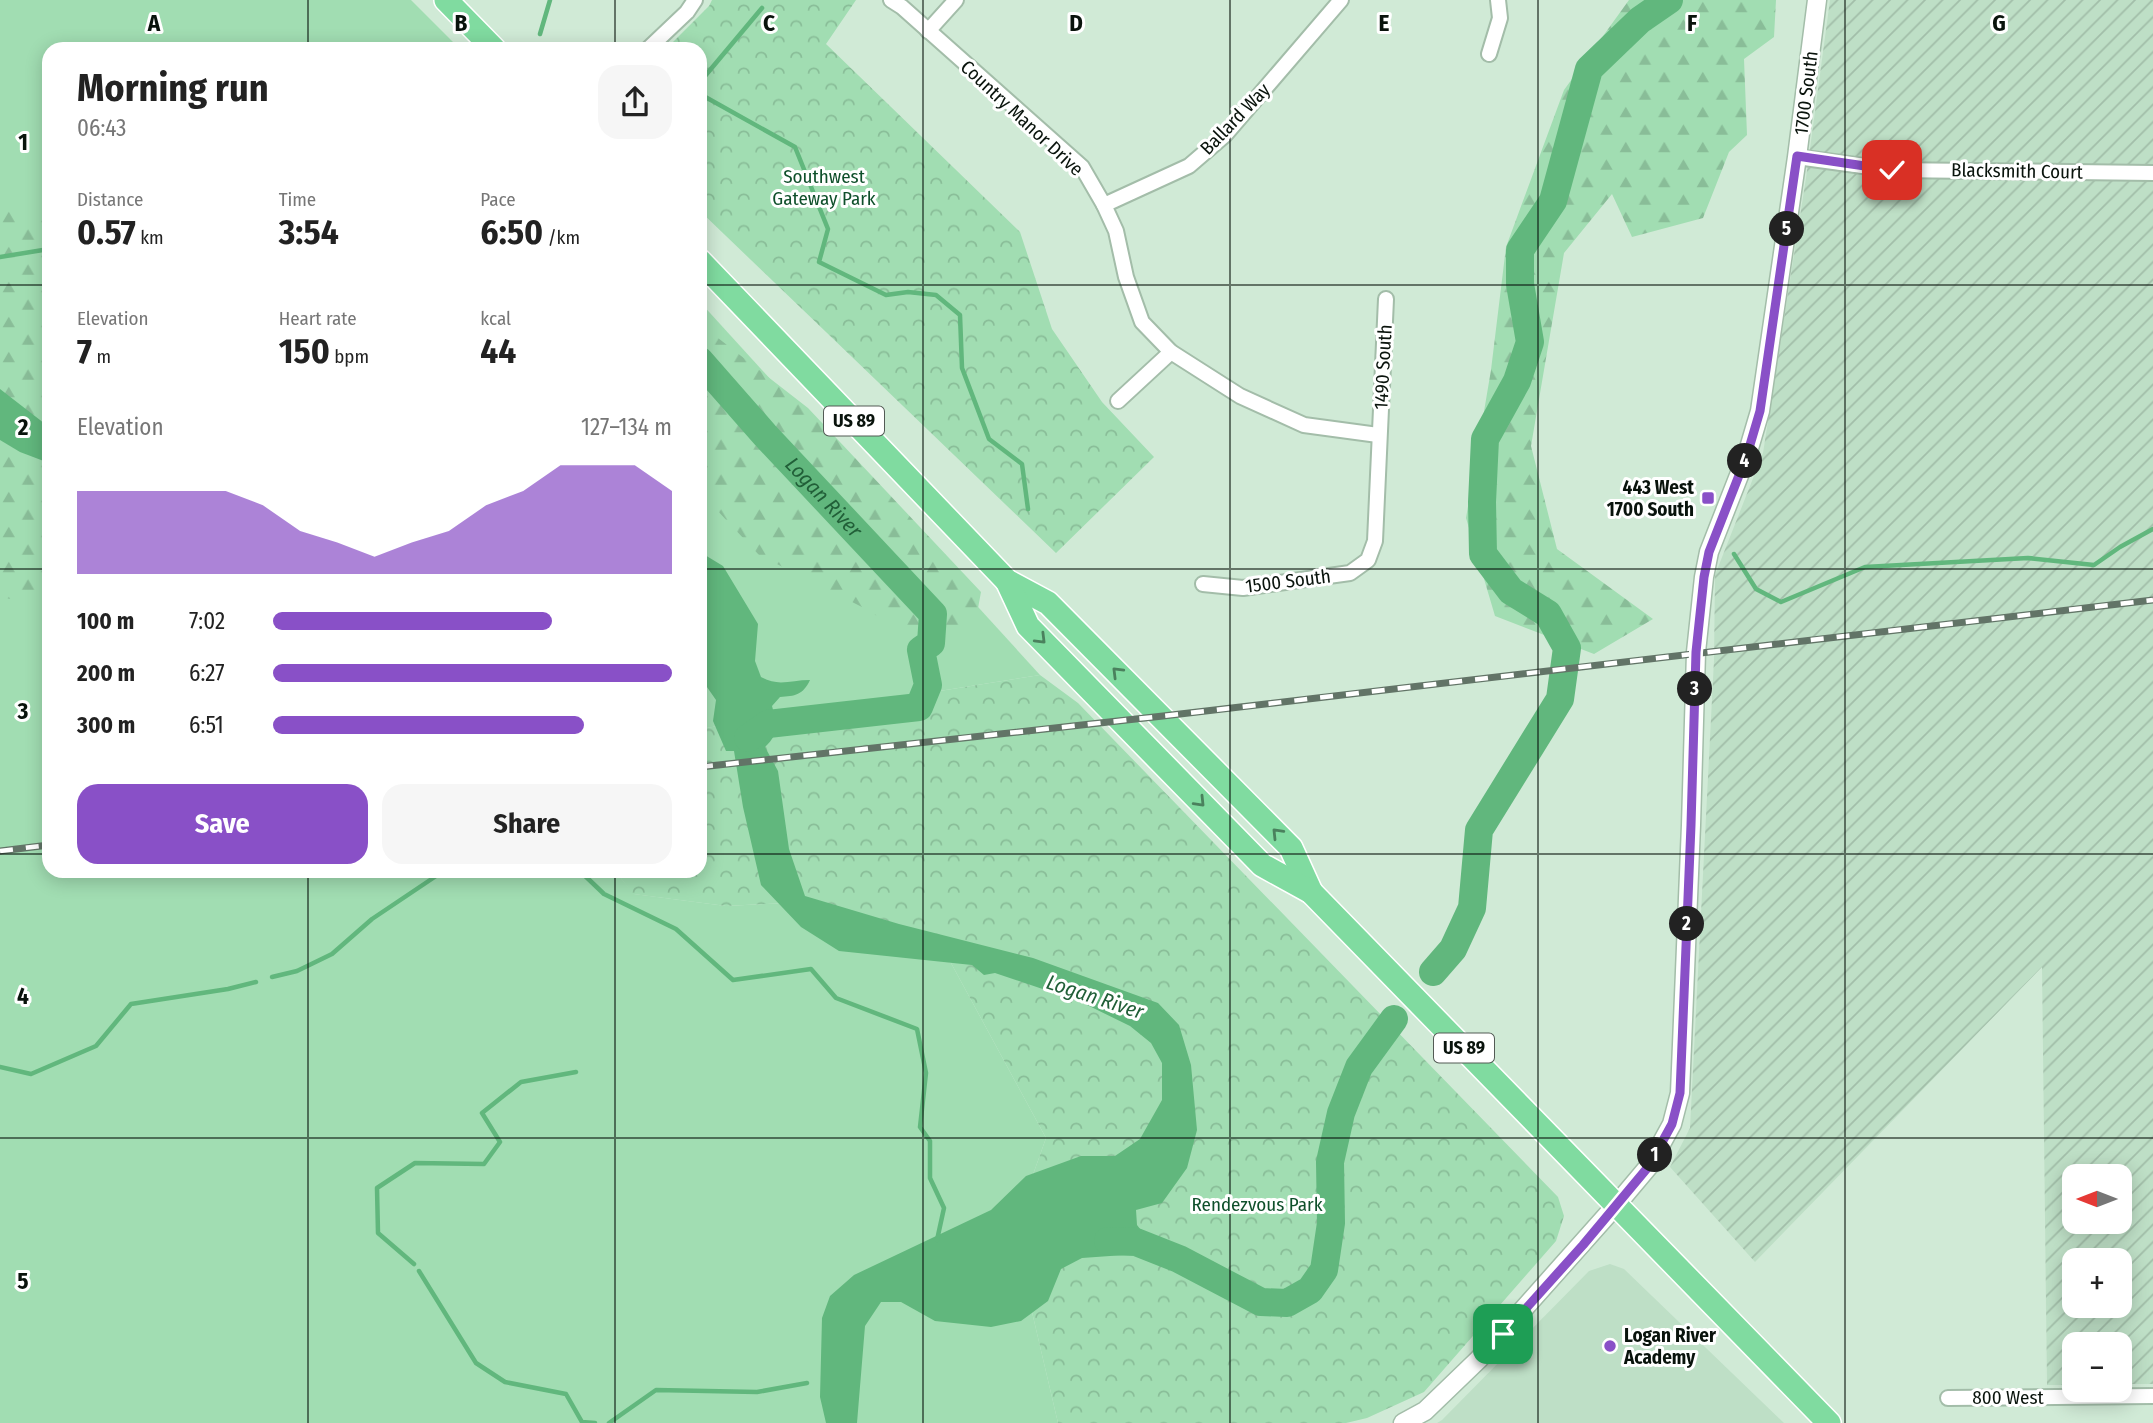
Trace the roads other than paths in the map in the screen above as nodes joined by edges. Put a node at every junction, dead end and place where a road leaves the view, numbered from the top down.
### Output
1 (446, 0) edge
2 (695, 0) edge
3 (891, 0) edge
4 (956, 0) edge
5 (1341, 0) edge
6 (1498, 0) edge
7 (1817, 0) edge
8 (928, 31) junction
9 (487, 42) edge
10 (655, 42) edge
11 (1489, 54) dead end
12 (1797, 156) junction
13 (2153, 173) edge
14 (1104, 205) junction
15 (707, 268) edge
16 (1386, 299) dead end
17 (1171, 352) junction
18 (1118, 401) dead end
19 (1378, 435) junction
20 (1007, 581) junction
21 (1203, 584) dead end
22 (1311, 892) junction
23 (1617, 1205) junction
24 (2153, 1396) edge
25 (1948, 1398) dead end
26 (1404, 1423) edge
27 (1829, 1423) edge

1 - 9 highway
2 - 10 street
3 - 8 street, Country Manor Drive
4 - 8 street
5 - 14 street, Ballard Way
6 - 11 street
7 - 12 street, 1700 South
8 - 14 street, Country Manor Drive
12 - 13 street, Blacksmith Court
12 - 23 street, 1700 South
14 - 17 street, Country Manor Drive
15 - 20 highway, US 89
16 - 19 street, 1490 South
17 - 18 street
17 - 19 street, Country Manor Drive
19 - 21 street, 1500 South
20 -> 22 highway, US 89
22 -> 20 highway, US 89
22 - 23 highway, US 89
23 - 26 street, 1700 South
23 - 27 highway, US 89
24 - 25 street, 800 West

